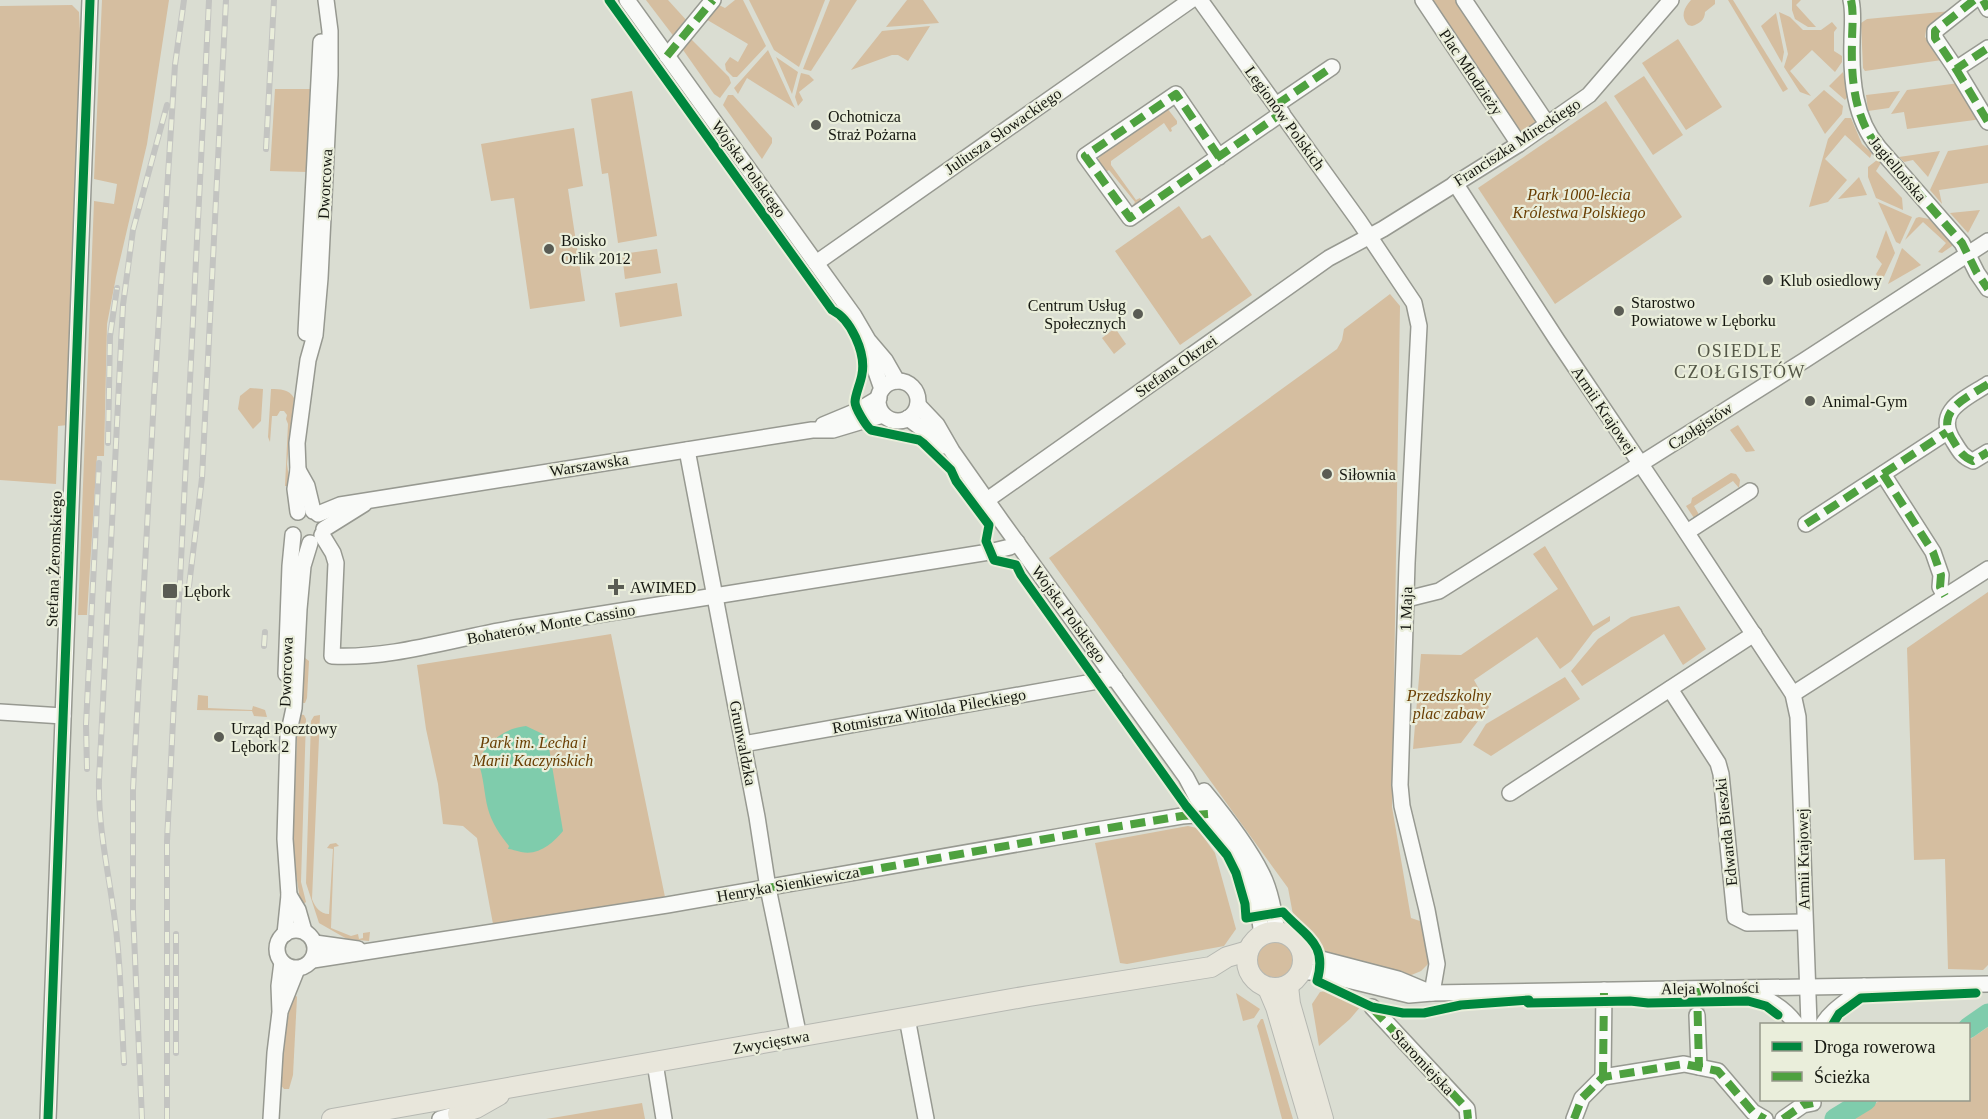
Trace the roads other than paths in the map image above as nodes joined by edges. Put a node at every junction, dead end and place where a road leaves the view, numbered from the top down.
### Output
1 (90, 0) edge
2 (627, 0) edge
3 (713, 0) edge
4 (1191, 0) edge
5 (1200, 0) edge
6 (1423, 0) edge
7 (1464, 0) edge
8 (1671, 0) edge
9 (1851, 0) edge
10 (1974, 0) edge
11 (1983, 0) edge
12 (326, 3) edge
13 (1988, 9) edge
14 (1988, 48) edge
15 (667, 56) junction
16 (1332, 67) dead end
17 (1956, 69) junction
18 (1279, 109) junction
19 (1988, 122) edge
20 (1548, 125) junction
21 (1518, 144) junction
22 (1219, 157) junction
23 (1455, 183) junction
24 (1369, 236) junction
25 (1988, 241) edge
26 (1968, 254) junction
27 (816, 262) junction
28 (1988, 289) edge
29 (868, 340) junction
30 (897, 381) junction
31 (1988, 384) edge
32 (880, 393) junction
33 (918, 405) junction
34 (884, 415) junction
35 (908, 418) junction
36 (812, 430) junction
37 (1947, 432) junction
38 (687, 450) junction
39 (952, 451) junction
40 (1988, 452) edge
41 (1641, 464) junction
42 (1883, 474) junction
43 (1750, 491) dead end
44 (987, 500) junction
45 (367, 502) junction
46 (310, 512) junction
47 (1806, 524) dead end
48 (1687, 532) junction
49 (293, 535) junction
50 (318, 536) junction
51 (1017, 542) junction
52 (1988, 569) edge
53 (715, 596) junction
54 (1945, 596) junction
55 (1407, 599) junction
56 (1754, 634) junction
57 (1115, 678) junction
58 (1670, 689) junction
59 (1793, 694) junction
60 (0, 712) edge
61 (63, 716) junction
62 (288, 736) junction
63 (743, 744) junction
64 (1186, 777) junction
65 (1510, 793) dead end
66 (1208, 814) junction
67 (768, 888) junction
68 (289, 895) junction
69 (1804, 921) junction
70 (304, 931) junction
71 (285, 934) junction
72 (1270, 934) junction
73 (315, 943) junction
74 (367, 951) junction
75 (1248, 951) junction
76 (313, 960) junction
77 (282, 963) junction
78 (1211, 967) junction
79 (297, 969) junction
80 (1297, 970) junction
81 (1249, 972) junction
82 (1988, 984) edge
83 (1806, 986) junction
84 (1864, 986) junction
85 (1268, 988) junction
86 (1741, 988) junction
87 (1604, 990) junction
88 (1432, 993) junction
89 (1697, 1002) junction
90 (1372, 1007) dead end
91 (280, 1012) junction
92 (907, 1018) junction
93 (1795, 1023) edge
94 (1809, 1023) edge
95 (1824, 1023) edge
96 (799, 1037) junction
97 (655, 1063) junction
98 (1699, 1067) junction
99 (1603, 1077) junction
100 (511, 1087) junction
101 (1813, 1106) edge
102 (452, 1117) edge
103 (271, 1118) edge
104 (48, 1119) edge
105 (332, 1119) edge
106 (664, 1119) edge
107 (926, 1119) edge
108 (1309, 1119) edge
109 (1323, 1119) edge
110 (1467, 1119) edge
111 (1574, 1119) edge
112 (1765, 1119) edge
113 (1783, 1119) edge

1 - 61 street, Stefana Żeromskiego
2 - 15 street, Wojska Polskiego
3 - 15 street
4 - 27 street, Juliusza Słowackiego
5 - 18 street, Legionów Polskich
6 - 21 street, Plac Młodzieży
7 - 20 street, Plac Młodzieży
8 - 20 street, Franciszka Mireckiego
9 - 26 street, Jagiellońska
10 - 17 street
11 - 13 street
12 - 46 street, Dworcowa
14 - 17 street
15 - 27 street, Wojska Polskiego
16 - 18 street
17 - 19 street
18 - 22 street
18 - 24 street, Legionów Polskich
20 - 21 street, Franciszka Mireckiego
21 - 23 street, Franciszka Mireckiego
22 - 22 street
23 - 24 street, Franciszka Mireckiego
23 - 41 street, Armii Krajowej
24 - 44 street, Stefana Okrzei
24 - 55 street, 1 Maja
25 - 26 street, Czołgistów
26 - 28 street, Jagiellońska
26 - 41 street, Czołgistów
27 - 29 street, Wojska Polskiego
29 - 30 street, Wojska Polskiego
29 - 32 street, Wojska Polskiego
30 - 32 street
30 - 33 street
31 - 37 street
32 - 34 street
32 - 36 street, Warszawska
33 - 35 street
33 - 39 street, Wojska Polskiego
34 - 35 street
34 - 36 street, Warszawska
35 - 39 street, Wojska Polskiego
36 - 38 street, Warszawska
37 - 40 street
37 - 42 street
38 - 45 street, Warszawska
38 - 53 street, Grunwaldzka
39 - 44 street, Wojska Polskiego
41 - 48 street, Armii Krajowej
41 - 55 street, Czołgistów
42 - 47 street
42 - 54 street
43 - 48 street
44 - 51 street, Wojska Polskiego
45 - 46 street, Warszawska
45 - 50 street, Warszawska
46 - 49 street
46 - 50 street
48 - 56 street, Armii Krajowej
49 - 50 street
49 - 62 street, Dworcowa
50 - 53 street, Bohaterów Monte Cassino
50 - 62 street, Dworcowa
51 - 53 street, Bohaterów Monte Cassino
51 - 57 street, Wojska Polskiego
52 - 54 street
53 - 63 street, Grunwaldzka
54 - 59 street
55 - 88 street, 1 Maja
56 - 58 street
56 - 59 street, Armii Krajowej
57 - 63 street, Rotmistrza Witolda Pileckiego
57 - 64 street, Wojska Polskiego
58 - 65 street
58 - 69 street, Edwarda Bieszki
59 - 69 street, Armii Krajowej
60 - 61 street
61 - 104 street, Stefana Żeromskiego
62 - 68 street, Dworcowa
63 - 67 street, Grunwaldzka
64 - 66 street, Wojska Polskiego
64 - 72 street, Wojska Polskiego
66 - 67 street, Henryka Sienkiewicza
66 - 72 street, Wojska Polskiego
67 - 74 street, Henryka Sienkiewicza
67 - 96 street, Grunwaldzka
68 - 70 street, Dworcowa
68 - 71 street, Dworcowa
69 - 83 street, Armii Krajowej
70 - 71 street
70 - 73 street
71 - 77 street
72 - 75 main road
72 - 80 main road
73 - 74 street, Henryka Sienkiewicza
73 - 76 street
74 - 76 street, Henryka Sienkiewicza
75 - 78 main road, Zwycięstwa
75 - 81 main road
76 - 79 street
77 - 79 street
77 - 91 street
78 - 81 main road, Zwycięstwa
78 - 92 main road, Zwycięstwa
79 - 91 street
80 - 85 main road
80 - 88 street, Aleja Wolności
80 - 109 main road
81 - 85 main road
82 - 84 street, Aleja Wolności
83 - 84 street, Aleja Wolności
83 - 86 street, Aleja Wolności
83 - 94 street, Armii Krajowej
84 - 95 street
85 - 108 main road
86 - 89 street, Aleja Wolności
86 - 93 street
87 - 88 street, Aleja Wolności
87 - 89 street, Aleja Wolności
87 - 99 street
89 - 98 street
90 - 110 street, Staromiejska
91 - 103 street
92 - 96 main road, Zwycięstwa
92 - 107 street
96 - 97 main road, Zwycięstwa
97 - 100 main road, Zwycięstwa
97 - 106 street
98 - 99 street
98 - 112 street
99 - 111 street
100 - 102 main road
100 - 105 main road, Zwycięstwa
101 - 113 street

